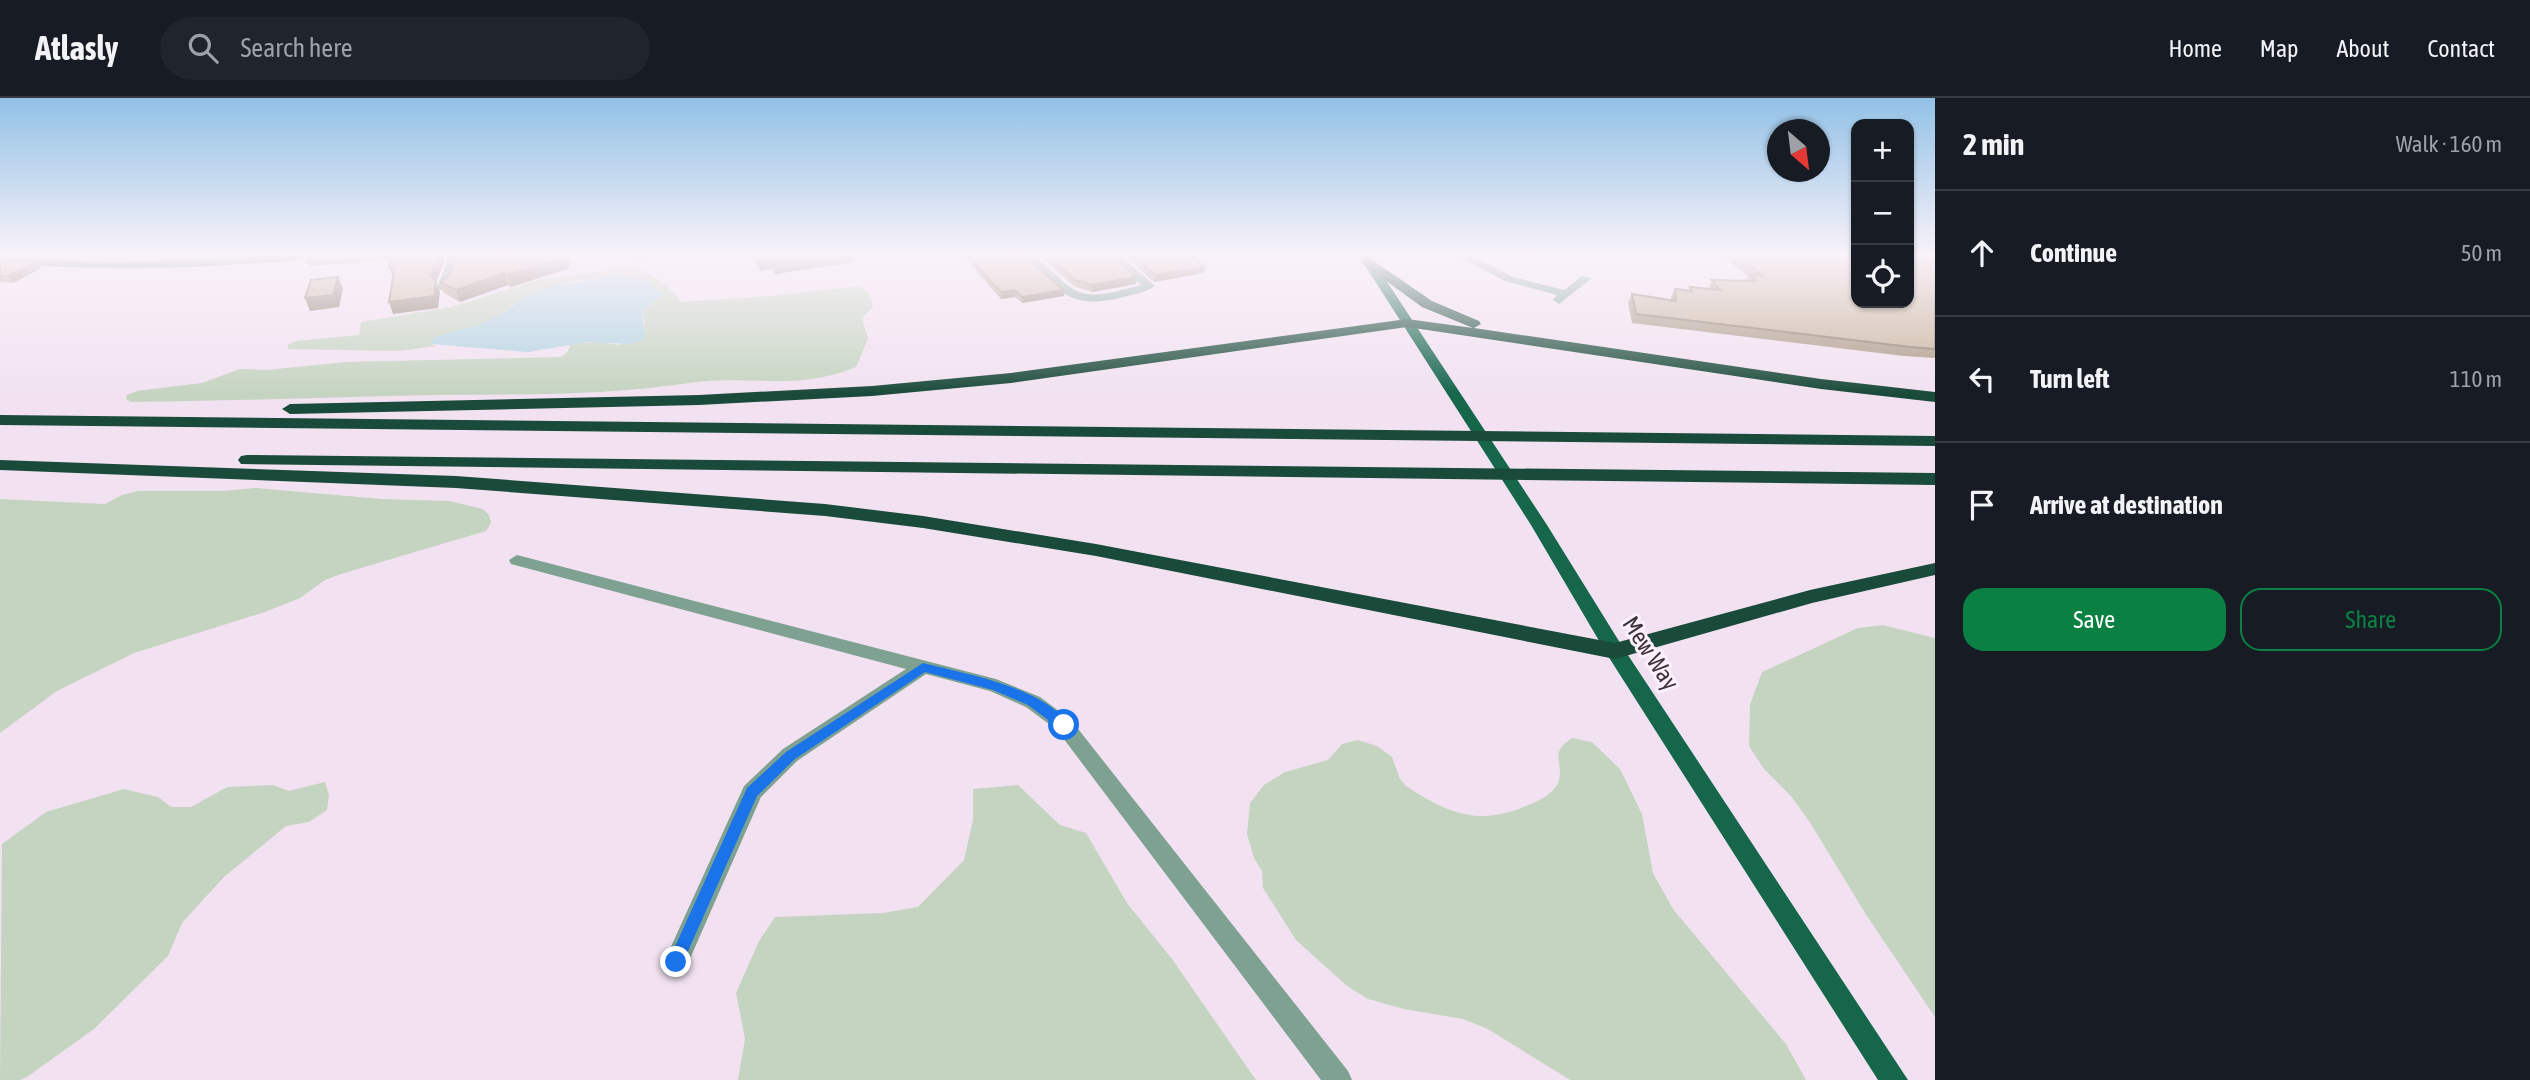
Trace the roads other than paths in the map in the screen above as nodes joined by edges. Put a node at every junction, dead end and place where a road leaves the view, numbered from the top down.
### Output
1 (1393, 302) edge
2 (1425, 302) edge
3 (1407, 323) junction
4 (1522, 340) junction
5 (1935, 397) edge
6 (0, 420) edge
7 (68, 420) junction
8 (1935, 441) edge
9 (0, 457) edge
10 (0, 465) edge
11 (1935, 479) edge
12 (517, 561) dead end
13 (1935, 569) edge
14 (1615, 651) junction
15 (923, 667) junction
16 (676, 962) dead end
17 (1338, 1080) edge
18 (1894, 1080) edge

1 - 3 main road, Mew Way
2 - 4 highway
3 - 4 highway
3 - 7 highway
3 - 14 main road, Mew Way
4 - 5 highway
6 - 7 highway
7 - 8 highway
9 - 11 highway
10 - 14 highway
12 - 15 street
13 - 14 highway
14 - 18 main road, Mew Way
15 - 16 street
15 - 17 street

